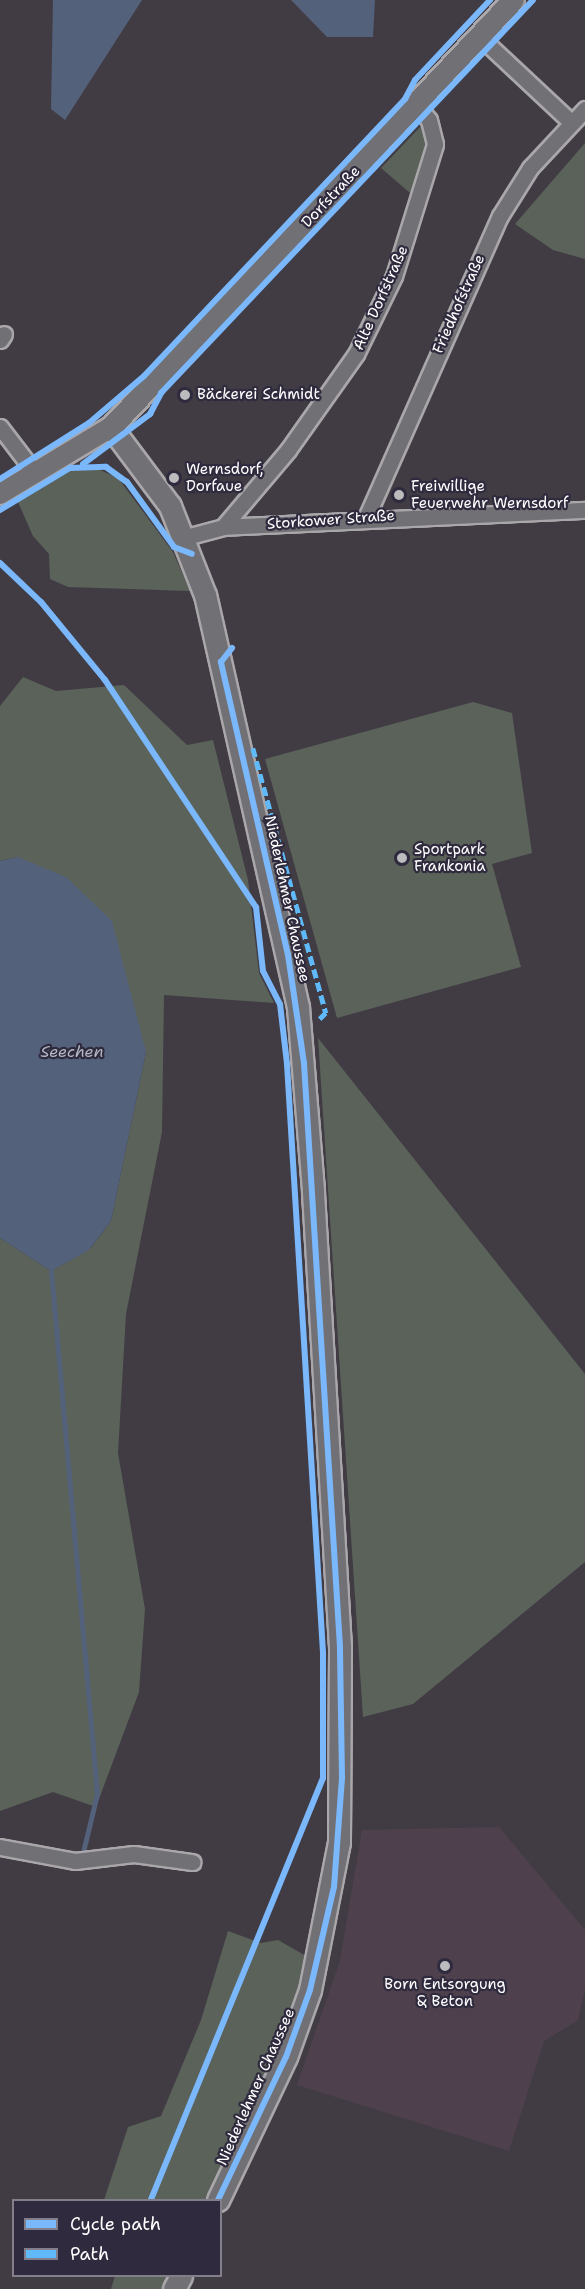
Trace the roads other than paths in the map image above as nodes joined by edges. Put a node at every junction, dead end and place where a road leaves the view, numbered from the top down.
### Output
1 (513, 0) edge
2 (479, 36) junction
3 (417, 105) junction
4 (585, 109) edge
5 (571, 122) junction
6 (0, 427) edge
7 (111, 427) junction
8 (35, 473) junction
9 (0, 494) edge
10 (585, 510) edge
11 (366, 519) junction
12 (223, 527) junction
13 (186, 537) junction
14 (0, 1847) edge
15 (192, 1862) dead end
16 (218, 2199) edge

1 - 2 main road, Dorfstraße
2 - 3 main road, Dorfstraße
2 - 5 street
3 - 7 main road, Dorfstraße
3 - 12 street, Alte Dorfstraße
4 - 5 street, Friedhofstraße
5 - 11 street, Friedhofstraße
6 - 8 street
7 - 8 street, Dorfstraße
7 - 13 main road, Niederlehmer Chaussee
8 - 9 street, Dorfstraße
10 - 11 street, Storkower Straße
11 - 12 street, Storkower Straße
12 - 13 street, Storkower Straße
13 - 16 main road, Niederlehmer Chaussee
14 - 15 street

